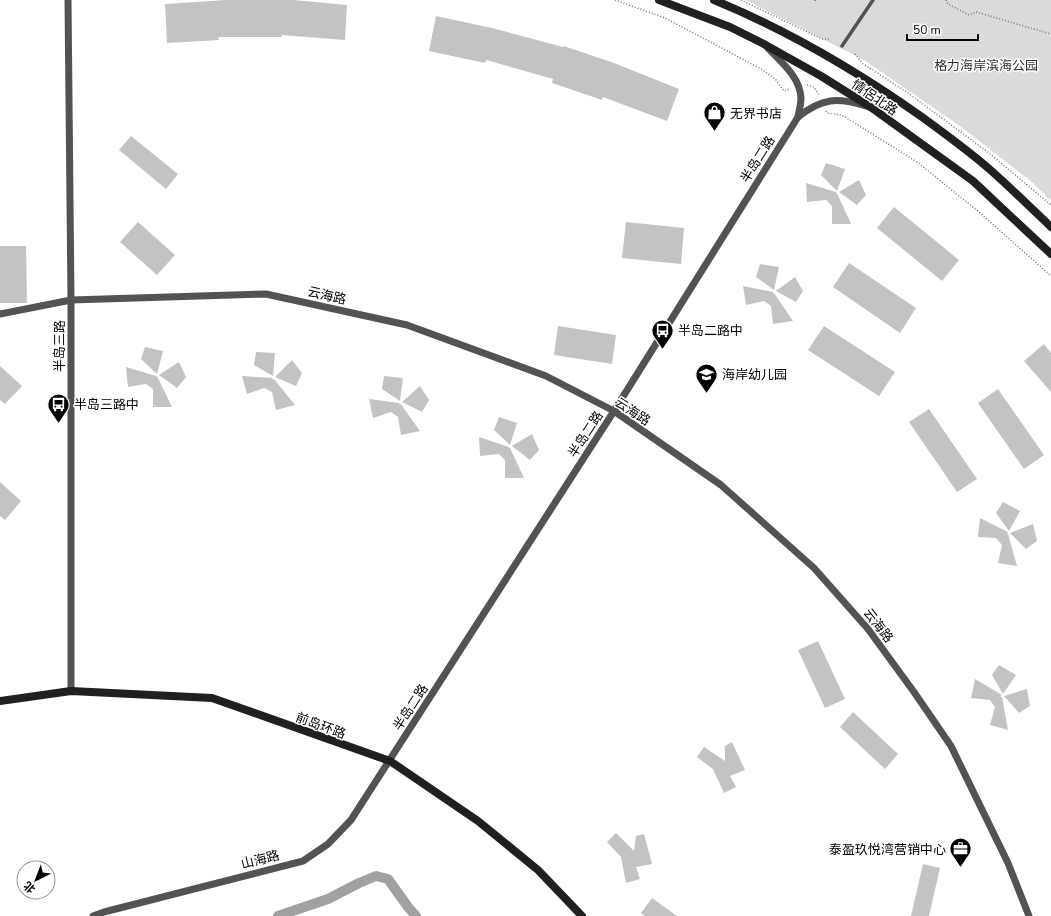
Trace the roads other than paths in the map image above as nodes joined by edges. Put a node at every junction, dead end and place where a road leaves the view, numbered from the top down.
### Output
1 (68, 0) edge
2 (659, 0) edge
3 (714, 0) edge
4 (872, 0) edge
5 (762, 43) junction
6 (842, 46) dead end
7 (872, 108) junction
8 (798, 117) junction
9 (1051, 227) edge
10 (1051, 254) edge
11 (71, 300) junction
12 (0, 314) edge
13 (614, 411) junction
14 (71, 691) junction
15 (0, 701) edge
16 (390, 761) junction
17 (92, 916) edge
18 (582, 916) edge
19 (1029, 916) edge

1 - 11 street, 半岛三路
2 - 5 main road, 情侶北路
3 - 9 main road, 情侶北路
4 - 6 lane
5 - 7 main road, 情侶北路
5 - 8 street
7 - 8 street
7 - 10 main road, 情侶北路
8 - 13 street, 半岛二路
11 - 12 street, 云海路
11 - 13 street, 云海路
11 - 14 street, 半岛三路
13 - 16 street, 半岛二路
13 - 19 street, 云海路
14 - 15 main road, 前岛环路
14 - 16 main road, 前岛环路
16 - 17 street, 山海路
16 - 18 main road, 前岛环路

